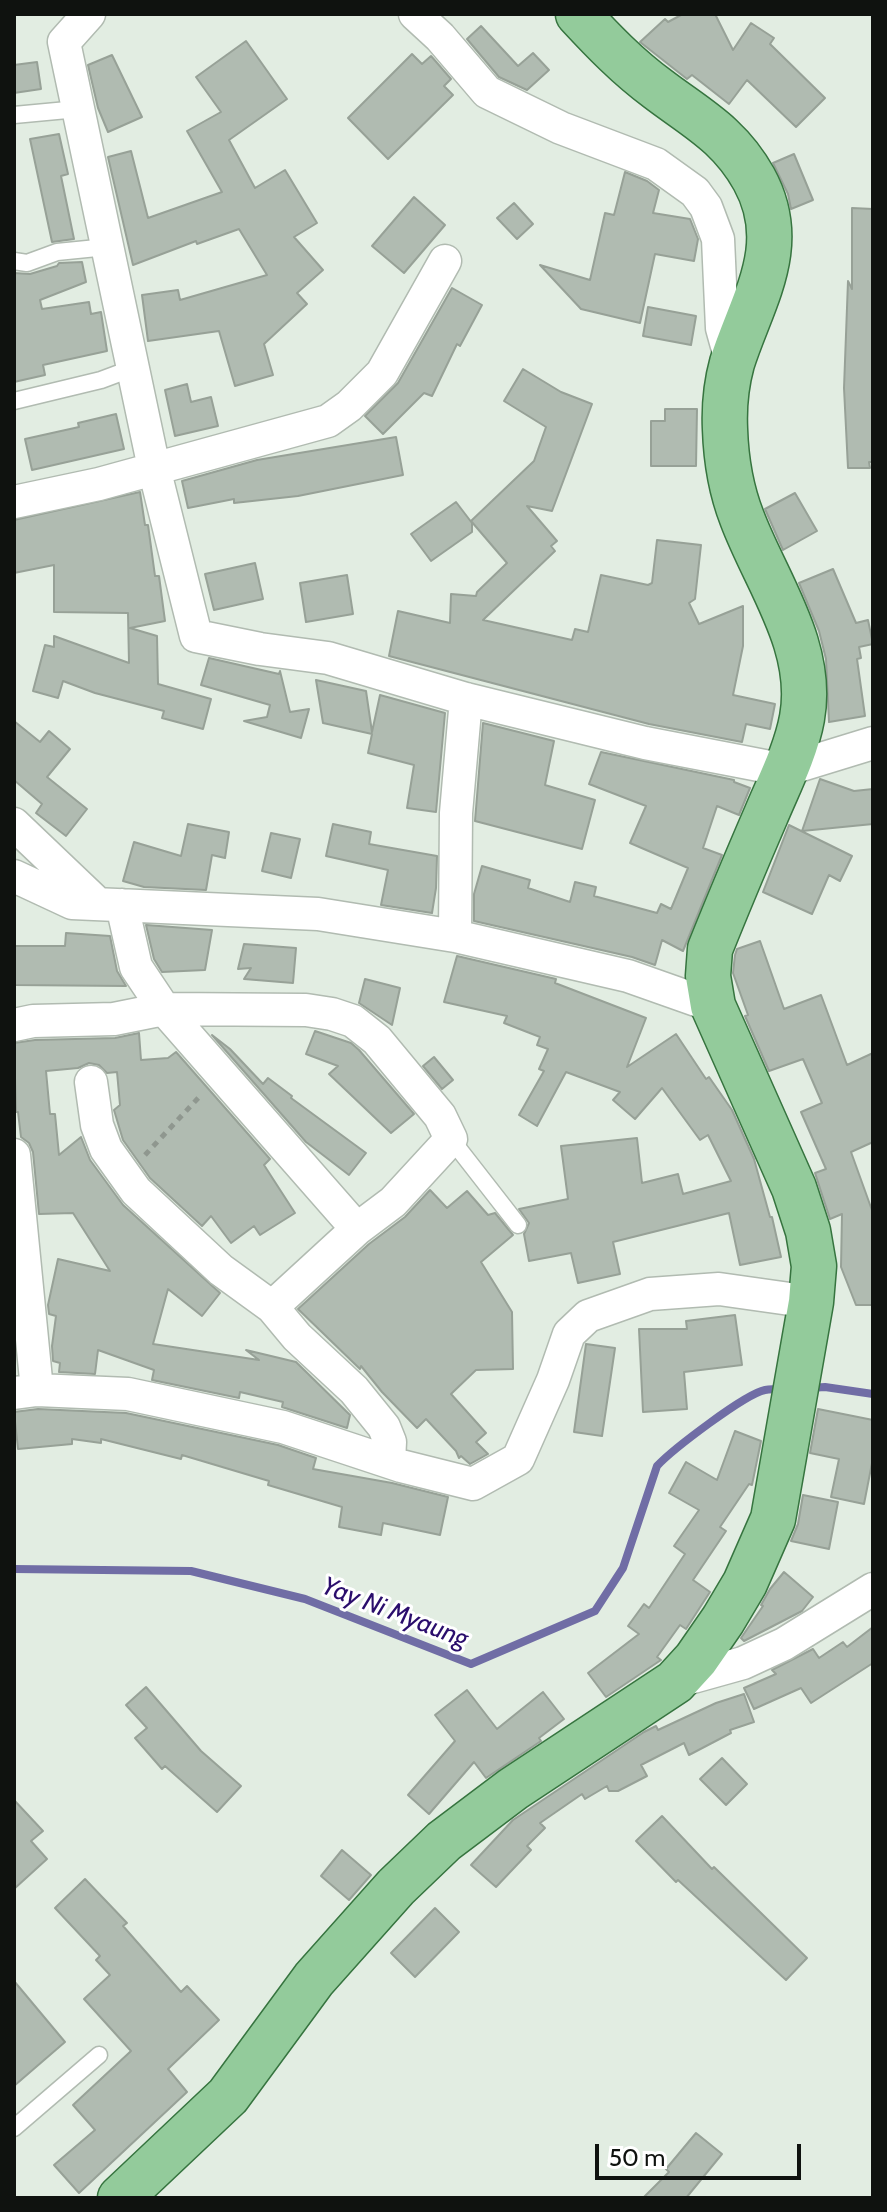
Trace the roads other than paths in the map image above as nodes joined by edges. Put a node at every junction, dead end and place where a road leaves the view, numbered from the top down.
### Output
1 (89, 14) edge
2 (415, 14) edge
3 (578, 14) edge
4 (78, 109) junction
5 (14, 115) edge
6 (107, 247) junction
7 (14, 261) edge
8 (445, 261) dead end
9 (732, 364) junction
10 (133, 368) junction
11 (14, 401) edge
12 (154, 468) junction
13 (14, 502) edge
14 (466, 699) junction
15 (873, 743) edge
16 (785, 770) junction
17 (14, 824) edge
18 (14, 876) edge
19 (110, 905) junction
20 (455, 936) junction
21 (713, 1006) junction
22 (164, 1009) junction
23 (14, 1025) edge
24 (91, 1082) dead end
25 (451, 1139) junction
26 (14, 1155) edge
27 (518, 1225) dead end
28 (357, 1229) junction
29 (811, 1302) junction
30 (272, 1307) junction
31 (25, 1391) edge
32 (389, 1461) junction
33 (873, 1589) edge
34 (675, 1682) junction
35 (99, 2055) dead end
36 (14, 2128) edge
37 (120, 2198) edge

1 - 4 street
2 - 9 street
3 - 9 main road
4 - 5 lane
4 - 6 street
6 - 7 lane
6 - 10 street
8 - 12 street
9 - 16 main road
10 - 11 lane
10 - 12 street
12 - 13 street
12 - 14 street
14 - 16 street
14 - 20 street
15 - 16 street
16 - 21 main road
17 - 19 street
18 - 19 street
19 - 20 street
19 - 22 street
20 - 21 street
21 - 29 main road
22 - 23 street
22 - 25 street
22 - 28 street
24 - 30 street
25 - 27 lane
25 - 28 street
26 - 31 street
28 - 30 street
29 - 32 street
29 - 34 main road
30 - 32 street
31 - 32 street
33 - 34 street
34 - 37 main road
35 - 36 lane

